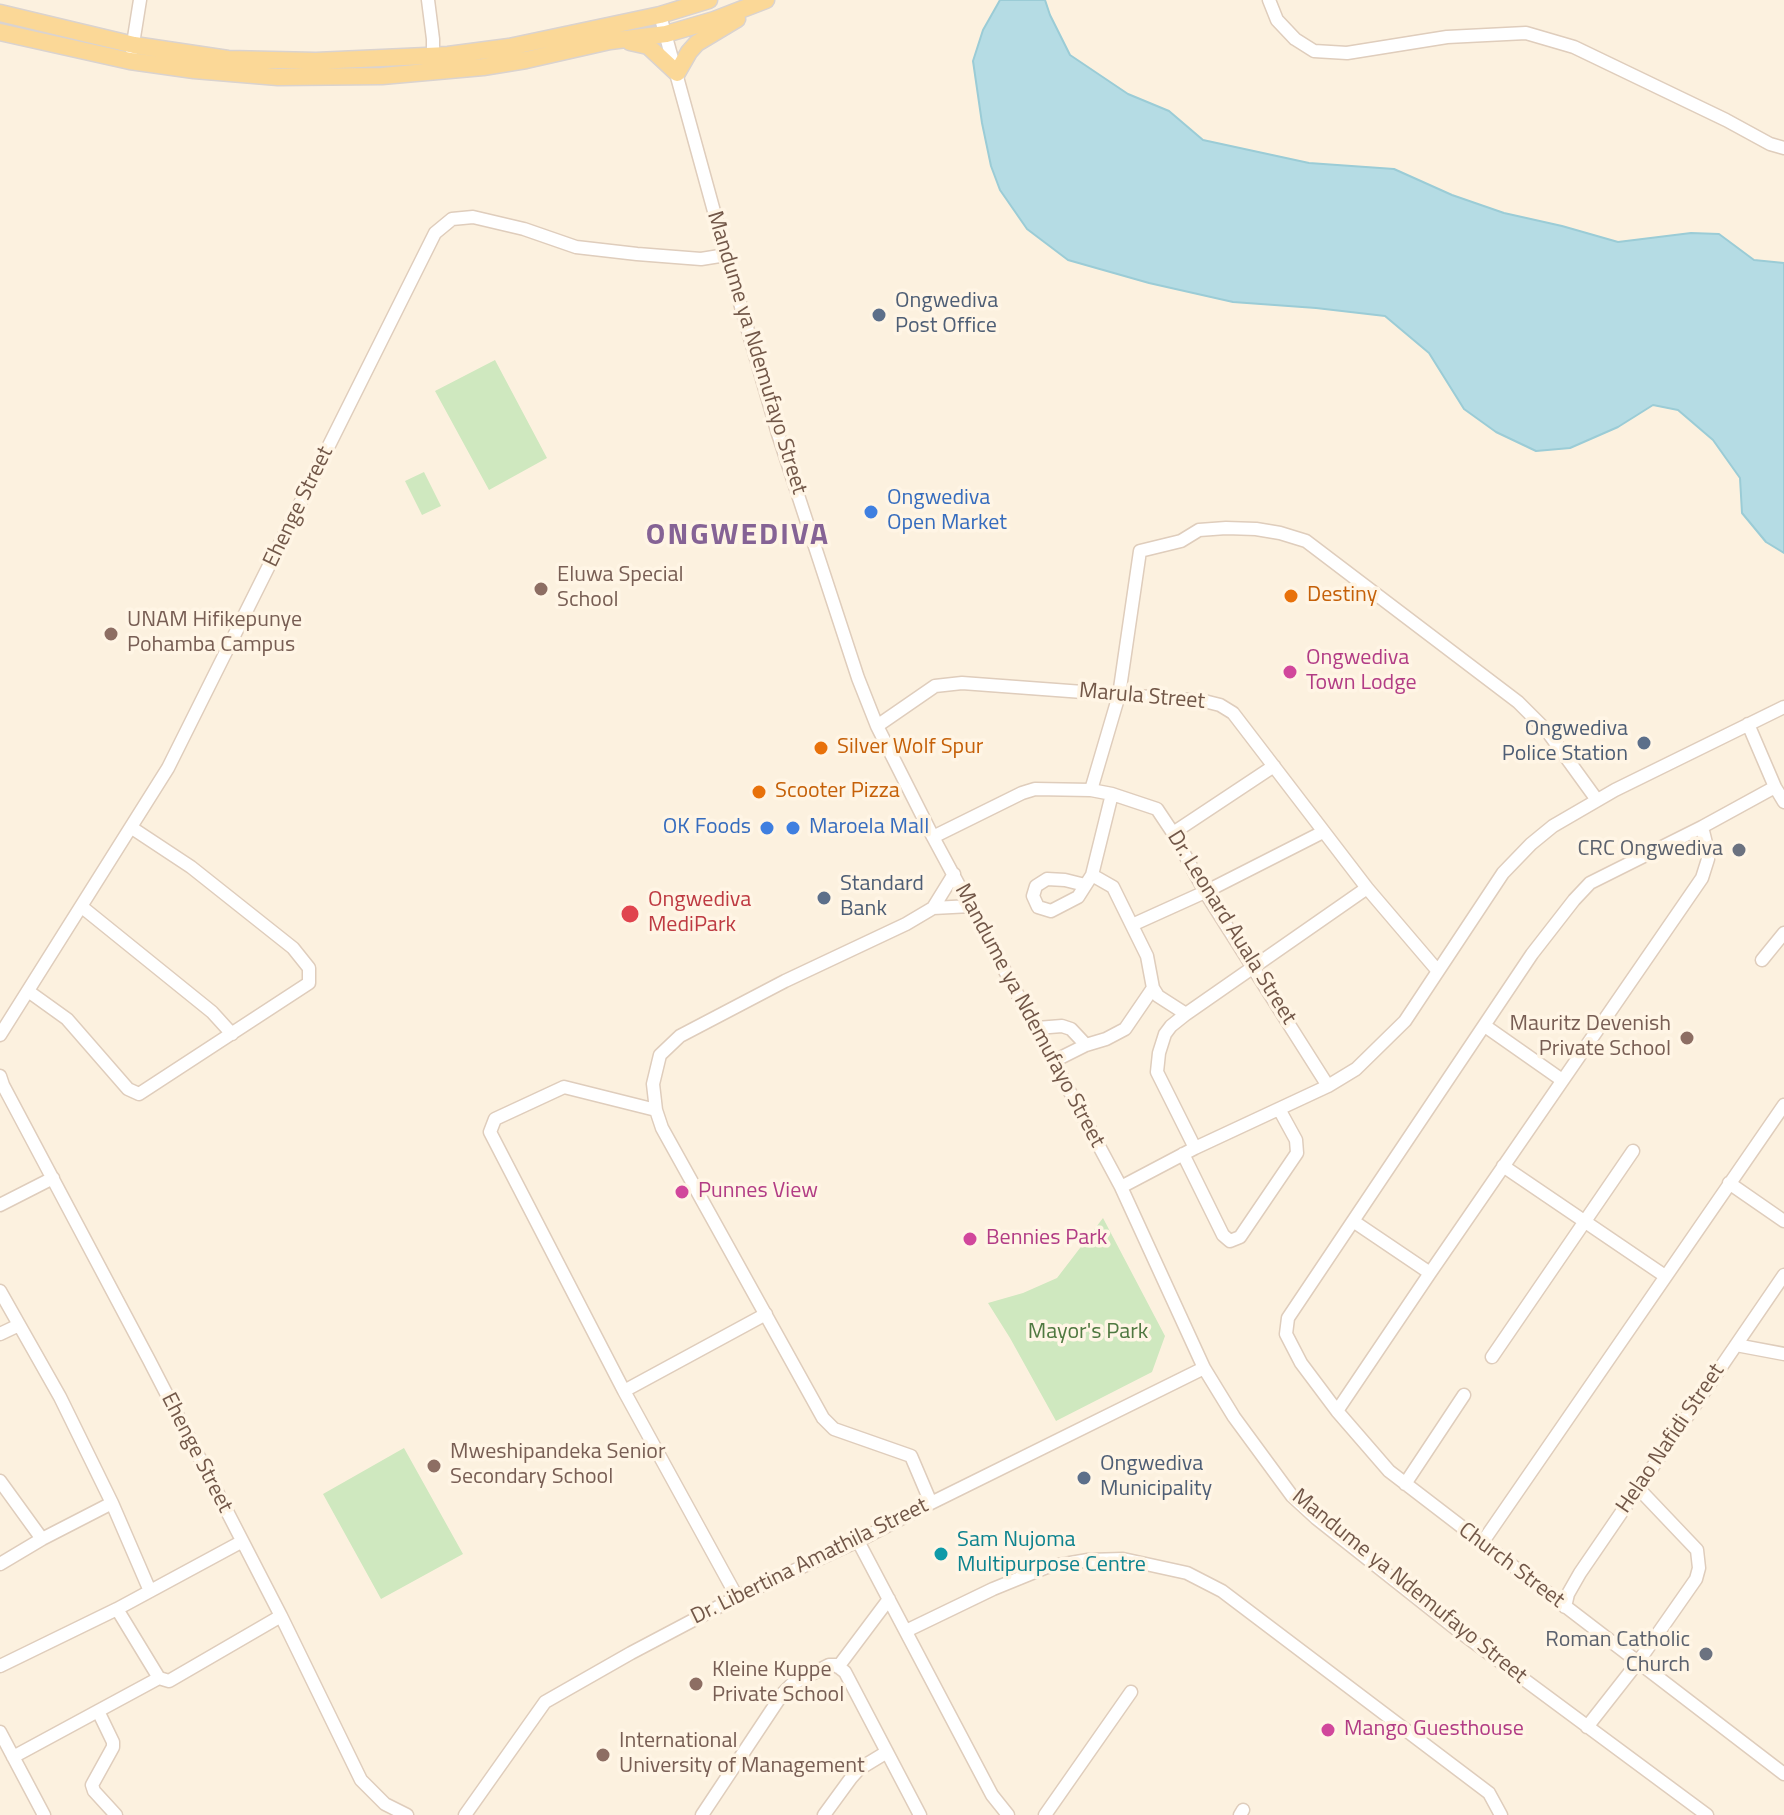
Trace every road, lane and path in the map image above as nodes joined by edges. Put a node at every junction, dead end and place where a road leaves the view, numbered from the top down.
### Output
1 (140, 0) edge
2 (428, 0) edge
3 (709, 0) edge
4 (766, 0) edge
5 (774, 0) edge
6 (1269, 0) edge
7 (0, 13) edge
8 (660, 15) junction
9 (0, 32) edge
10 (666, 34) junction
11 (599, 44) junction
12 (132, 53) junction
13 (433, 56) junction
14 (677, 73) junction
15 (1784, 148) edge
16 (726, 255) junction
17 (1119, 695) junction
18 (1784, 707) edge
19 (1748, 724) junction
20 (877, 726) junction
21 (1274, 766) junction
22 (1775, 787) junction
23 (1091, 790) junction
24 (1112, 794) junction
25 (1597, 800) junction
26 (1784, 802) edge
27 (1702, 827) junction
28 (132, 828) junction
29 (1323, 832) junction
30 (1173, 833) junction
31 (933, 837) junction
32 (954, 874) junction
33 (1367, 888) junction
34 (1205, 892) junction
35 (971, 906) junction
36 (82, 907) junction
37 (933, 908) junction
38 (1132, 925) junction
39 (1784, 933) edge
40 (1762, 960) dead end
41 (1254, 968) junction
42 (1437, 970) junction
43 (1153, 988) junction
44 (28, 991) junction
45 (1186, 1014) junction
46 (1485, 1026) junction
47 (1037, 1028) junction
48 (232, 1034) junction
49 (0, 1035) edge
50 (1086, 1045) junction
51 (1054, 1061) junction
52 (0, 1076) edge
53 (1562, 1080) junction
54 (1328, 1086) junction
55 (1784, 1105) edge
56 (1279, 1109) junction
57 (656, 1110) junction
58 (1189, 1151) junction
59 (1633, 1151) dead end
60 (1503, 1166) junction
61 (53, 1178) junction
62 (1729, 1183) junction
63 (1121, 1187) junction
64 (0, 1205) edge
65 (1353, 1221) junction
66 (1784, 1221) edge
67 (1585, 1222) junction
68 (1430, 1273) junction
69 (1784, 1275) edge
70 (1665, 1276) junction
71 (0, 1291) edge
72 (766, 1314) junction
73 (19, 1325) junction
74 (0, 1334) edge
75 (1736, 1345) junction
76 (1784, 1354) edge
77 (1492, 1357) dead end
78 (1204, 1368) junction
79 (624, 1391) junction
80 (1464, 1395) dead end
81 (1337, 1411) junction
82 (0, 1481) edge
83 (1405, 1484) junction
84 (1638, 1488) junction
85 (112, 1503) junction
86 (931, 1503) junction
87 (42, 1539) junction
88 (858, 1541) junction
89 (241, 1542) junction
90 (1482, 1543) junction
91 (0, 1564) edge
92 (150, 1591) junction
93 (737, 1597) junction
94 (889, 1599) junction
95 (1565, 1607) junction
96 (117, 1609) junction
97 (281, 1616) junction
98 (906, 1631) junction
99 (1638, 1662) junction
100 (0, 1666) edge
101 (838, 1667) junction
102 (159, 1678) junction
103 (1131, 1692) dead end
104 (98, 1711) junction
105 (1587, 1727) junction
106 (0, 1732) edge
107 (887, 1752) junction
108 (13, 1757) junction
109 (1784, 1774) edge
110 (385, 1804) junction
111 (44, 1815) edge
112 (116, 1815) edge
113 (377, 1815) edge
114 (407, 1815) edge
115 (465, 1815) edge
116 (702, 1815) edge
117 (824, 1815) edge
118 (920, 1815) edge
119 (1008, 1815) edge
120 (1045, 1815) edge
121 (1501, 1815) edge
122 (1707, 1815) edge

1 - 12 street
2 - 13 street
3 - 8 main road
4 - 10 main road
5 - 14 main road
6 - 15 street
7 - 12 main road
8 - 10 street, Mandume ya Ndemufayo Street
8 - 13 main road
9 - 12 main road
10 - 11 main road
10 - 14 street, Mandume ya Ndemufayo Street
11 - 12 main road
11 - 14 main road
12 - 13 main road
14 - 16 street, Mandume ya Ndemufayo Street
16 - 20 street, Mandume ya Ndemufayo Street
16 - 28 street, Ehenge Street
17 - 20 street, Marula Street
17 - 21 street, Marula Street
17 - 23 street
17 - 25 street
18 - 19 street
19 - 22 street
19 - 25 street
20 - 31 street, Mandume ya Ndemufayo Street
21 - 29 street, Marula Street
21 - 30 street
22 - 26 street
22 - 27 street
23 - 24 street, Dr. Leonard Auala Street
23 - 31 street, Dr. Leonard Auala Street
24 - 30 street, Dr. Leonard Auala Street
24 - 38 street
25 - 42 street
27 - 46 street
27 - 53 street
28 - 36 street, Ehenge Street
28 - 48 street
29 - 33 street, Marula Street
29 - 34 street
30 - 34 street, Dr. Leonard Auala Street
31 - 32 street, Mandume ya Ndemufayo Street
32 - 35 street, Mandume ya Ndemufayo Street
32 - 37 street
33 - 41 street
33 - 42 street, Marula Street
34 - 38 street
34 - 41 street, Dr. Leonard Auala Street
35 - 37 street
35 - 47 street, Mandume ya Ndemufayo Street
36 - 44 street, Ehenge Street
36 - 48 street
37 - 57 street
38 - 43 street
39 - 40 street
41 - 45 street
41 - 54 street, Dr. Leonard Auala Street
42 - 54 street
43 - 45 street
43 - 50 street
44 - 48 street
44 - 49 street, Ehenge Street
45 - 58 street
46 - 53 street
46 - 65 street
47 - 50 street
47 - 51 street, Mandume ya Ndemufayo Street
50 - 51 street
51 - 63 street, Mandume ya Ndemufayo Street
52 - 61 street, Ehenge Street
53 - 60 street
54 - 56 street
55 - 62 street
56 - 58 street
56 - 58 street
57 - 72 street
57 - 79 street
58 - 63 street
59 - 67 street
60 - 67 street
60 - 68 street
61 - 64 street
61 - 89 street, Ehenge Street
62 - 66 street
62 - 70 street
63 - 78 street, Mandume ya Ndemufayo Street
65 - 68 street
65 - 81 street, Church Street
67 - 70 street
67 - 77 street
68 - 81 street
69 - 75 street, Helao Nafidi Street
70 - 90 street
71 - 73 street
72 - 79 street
72 - 86 street
73 - 74 street
73 - 85 street
75 - 76 street
75 - 84 street, Helao Nafidi Street
78 - 86 street, Dr. Libertina Amathila Street
78 - 105 street, Mandume ya Ndemufayo Street
79 - 93 street
80 - 83 street
81 - 83 street, Church Street
82 - 87 street
83 - 90 street, Church Street
84 - 95 street, Helao Nafidi Street
84 - 99 street
85 - 87 street
85 - 92 street
86 - 88 street, Dr. Libertina Amathila Street
87 - 91 street
88 - 93 street, Dr. Libertina Amathila Street
88 - 94 street
89 - 92 street
89 - 97 street, Ehenge Street
90 - 95 street, Church Street
92 - 96 street
93 - 115 street, Dr. Libertina Amathila Street
94 - 98 street
94 - 101 street
95 - 99 street, Church Street
96 - 100 street
96 - 102 street
97 - 102 street
97 - 110 street, Ehenge Street
98 - 119 street
98 - 121 street
99 - 105 street
99 - 109 street, Church Street
101 - 107 street
101 - 116 street
102 - 104 street
103 - 120 street
104 - 108 street
104 - 112 street
105 - 122 street, Mandume ya Ndemufayo Street
106 - 108 street
107 - 117 street
107 - 118 street
108 - 111 street
110 - 113 street
110 - 114 street, Ehenge Street

